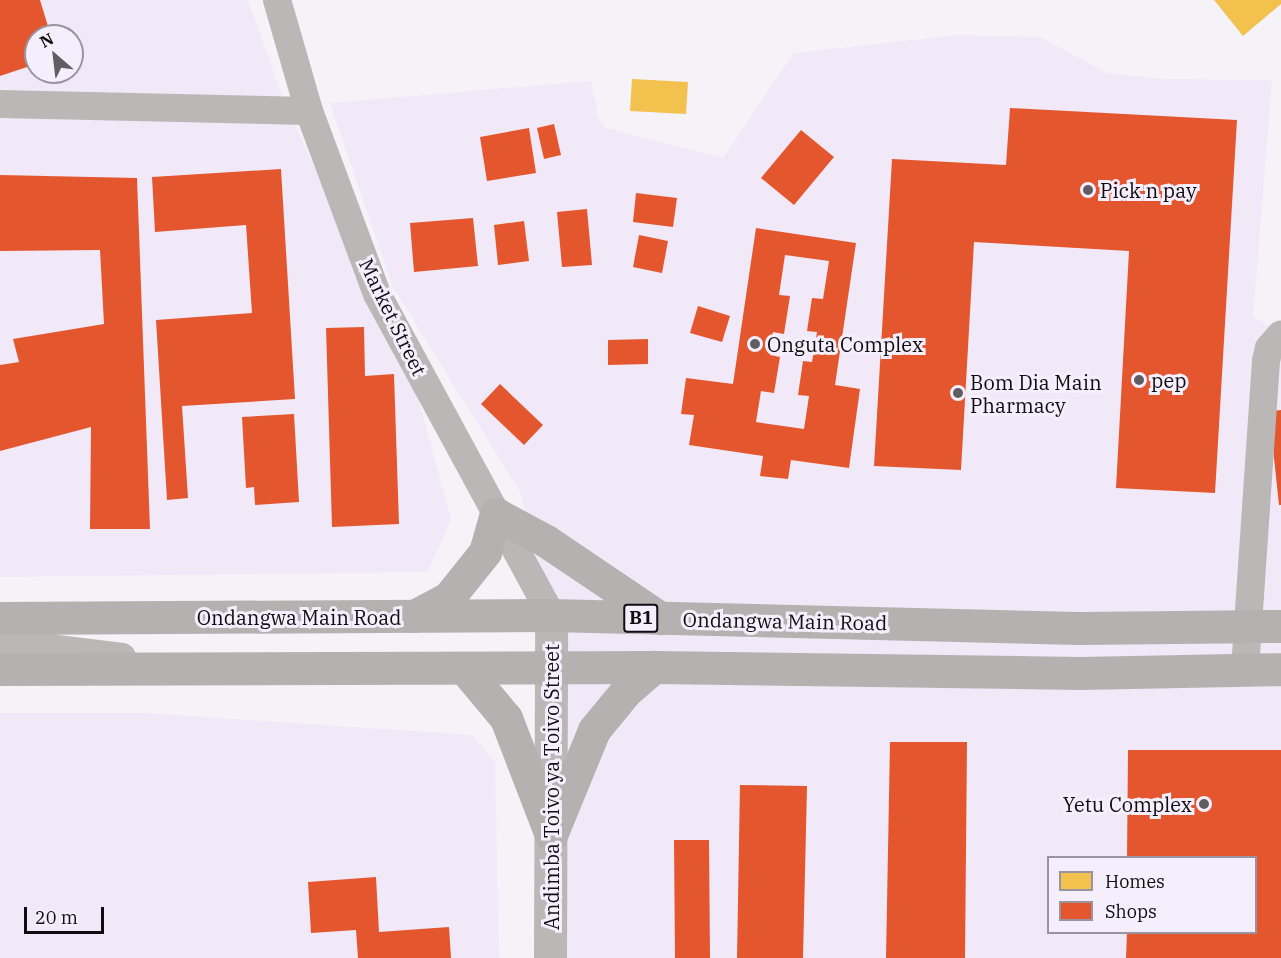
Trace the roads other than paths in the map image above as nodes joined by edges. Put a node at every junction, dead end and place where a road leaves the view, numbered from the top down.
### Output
1 (277, 0) edge
2 (0, 104) edge
3 (309, 111) junction
4 (1281, 334) edge
5 (496, 514) junction
6 (551, 615) junction
7 (414, 616) junction
8 (0, 618) edge
9 (660, 618) junction
10 (1249, 626) junction
11 (1281, 626) edge
12 (0, 642) edge
13 (654, 667) junction
14 (464, 668) junction
15 (551, 668) junction
16 (0, 669) edge
17 (228, 669) junction
18 (1245, 669) junction
19 (1281, 669) edge
20 (551, 835) junction
21 (550, 958) edge

1 - 3 street, Market Street
2 - 3 street
3 - 5 street, Market Street
4 - 10 street
5 - 6 street, Market Street
5 - 7 main road
5 - 9 main road
6 - 7 main road, Ondangwa Main Road / B1
6 - 9 main road, Ondangwa Main Road / B1
6 - 15 street, Andimba Toivo ya Toivo Street
7 - 8 main road, Ondangwa Main Road / B1
9 - 10 main road, Ondangwa Main Road / B1
10 - 11 main road, Ondangwa Main Road / B1
10 - 18 street
12 - 17 street
13 - 15 main road
13 - 18 main road
13 - 20 main road
14 - 15 main road
14 - 17 main road
14 - 20 main road
15 - 20 street, Andimba Toivo ya Toivo Street
16 - 17 main road
18 - 19 main road
20 - 21 street, Andimba Toivo ya Toivo Street

